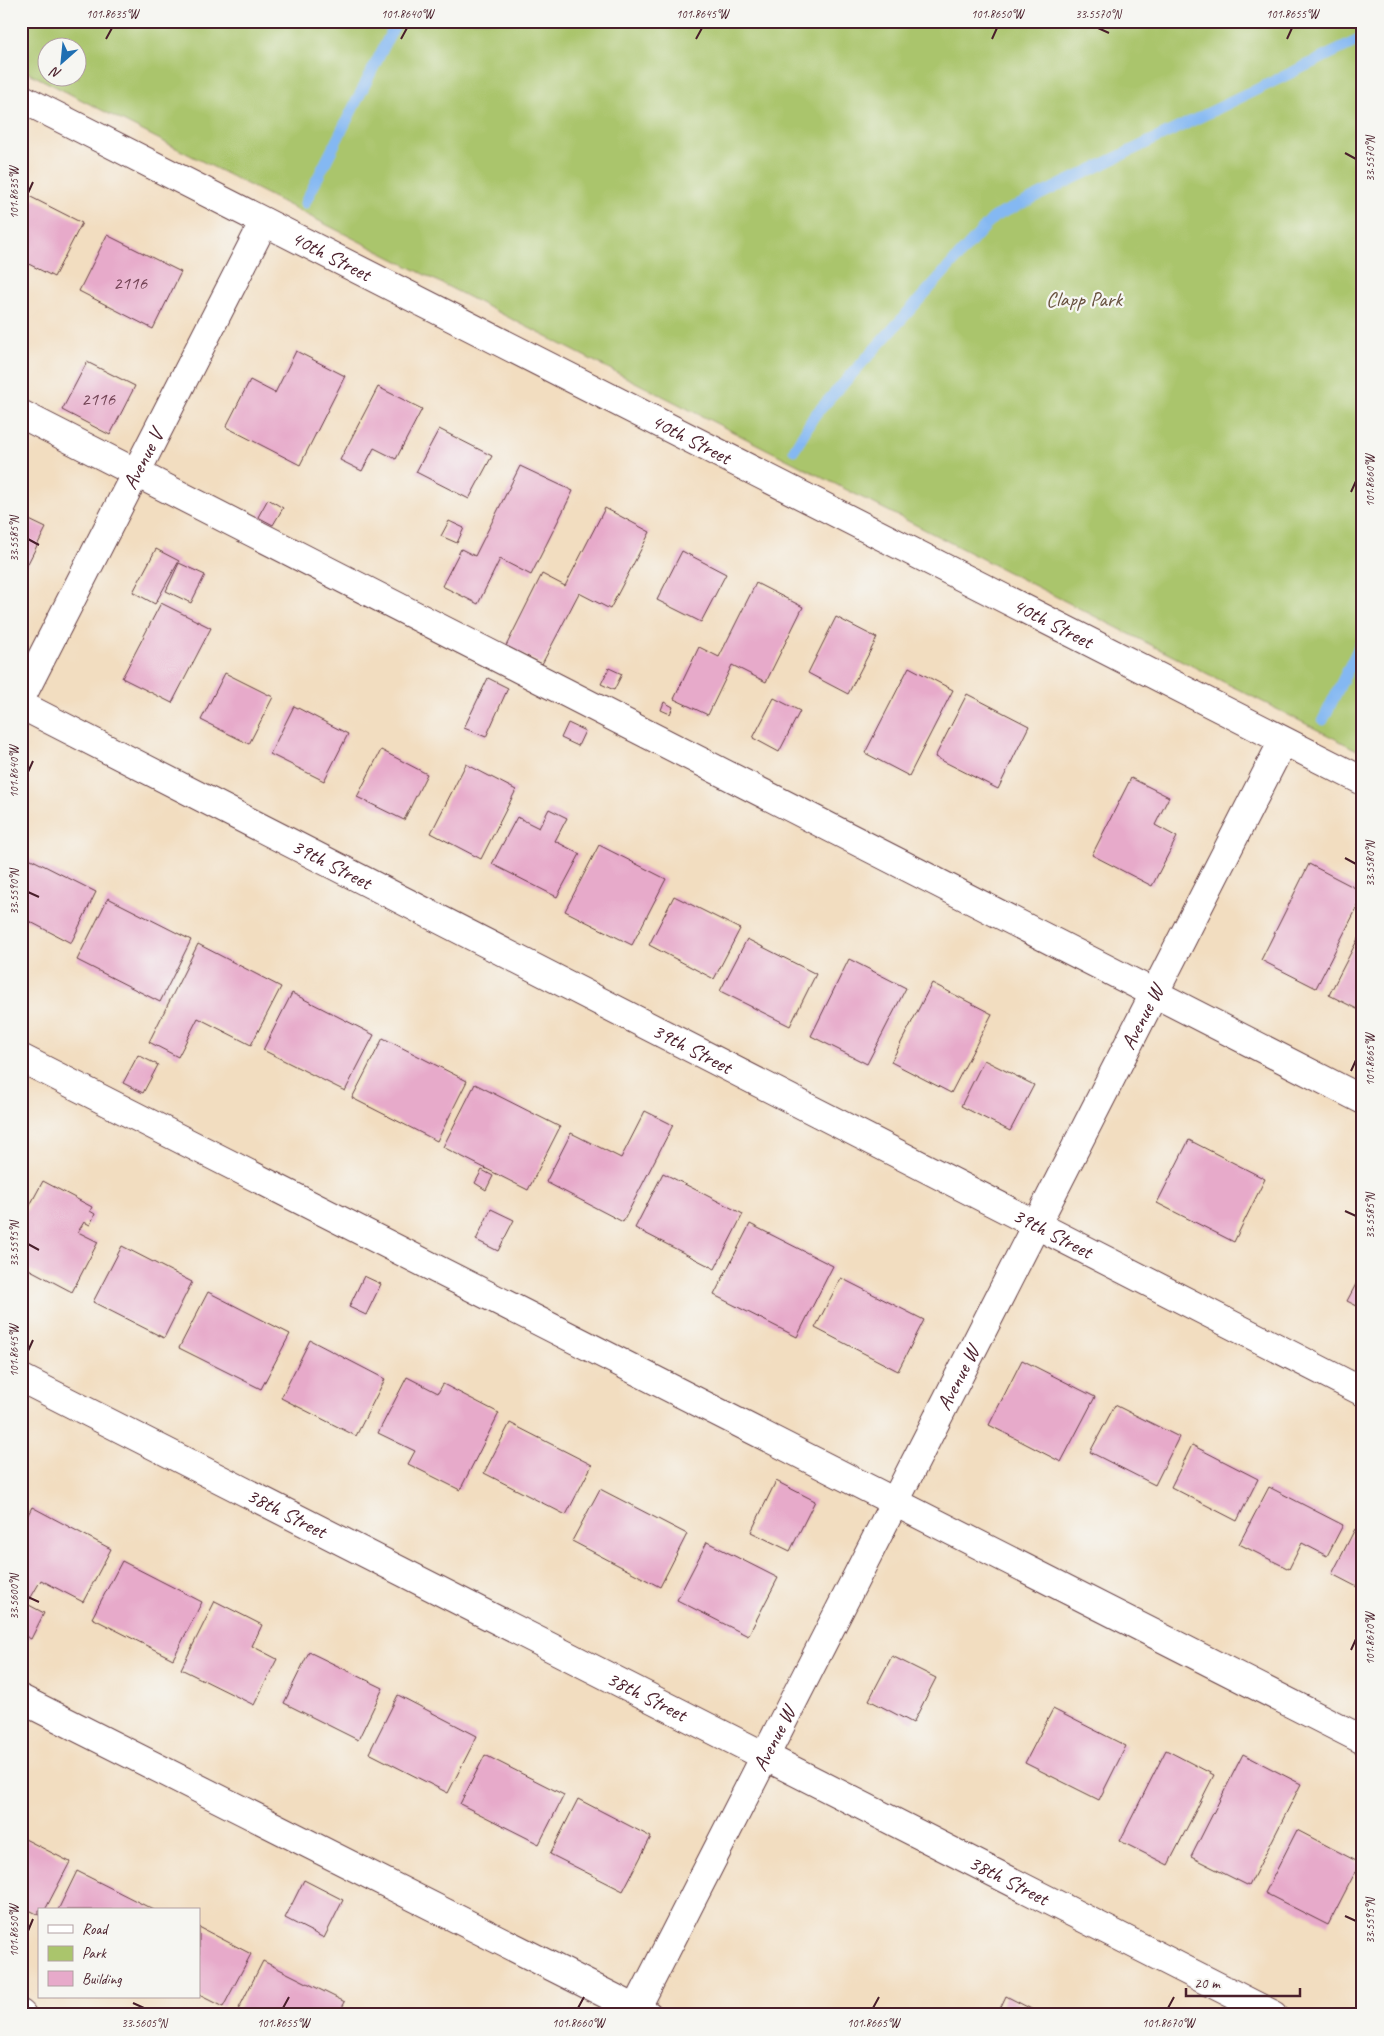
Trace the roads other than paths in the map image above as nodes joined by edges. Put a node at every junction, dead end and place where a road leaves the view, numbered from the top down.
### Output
1 (22, 101) edge
2 (264, 222) junction
3 (21, 414) edge
4 (137, 472) junction
5 (21, 698) edge
6 (21, 705) edge
7 (1283, 740) junction
8 (1363, 781) edge
9 (1154, 994) junction
10 (21, 1058) edge
11 (1363, 1100) edge
12 (1036, 1225) junction
13 (21, 1378) edge
14 (1363, 1392) edge
15 (895, 1502) junction
16 (21, 1699) edge
17 (1363, 1740) edge
18 (765, 1756) junction
19 (639, 2013) edge
20 (1274, 2015) edge

1 - 2 street, 40th Street
2 - 4 street, Avenue V
2 - 7 street, 40th Street
3 - 4 street
4 - 5 street, Avenue V
4 - 9 street
6 - 12 street, 39th Street
7 - 8 street, 40th Street
7 - 9 street, Avenue W
9 - 11 street
9 - 12 street, Avenue W
10 - 15 street
12 - 14 street, 39th Street
12 - 15 street, Avenue W
13 - 18 street, 38th Street
15 - 17 street
15 - 18 street, Avenue W
16 - 19 street
18 - 19 street, Avenue W
18 - 20 street, 38th Street

